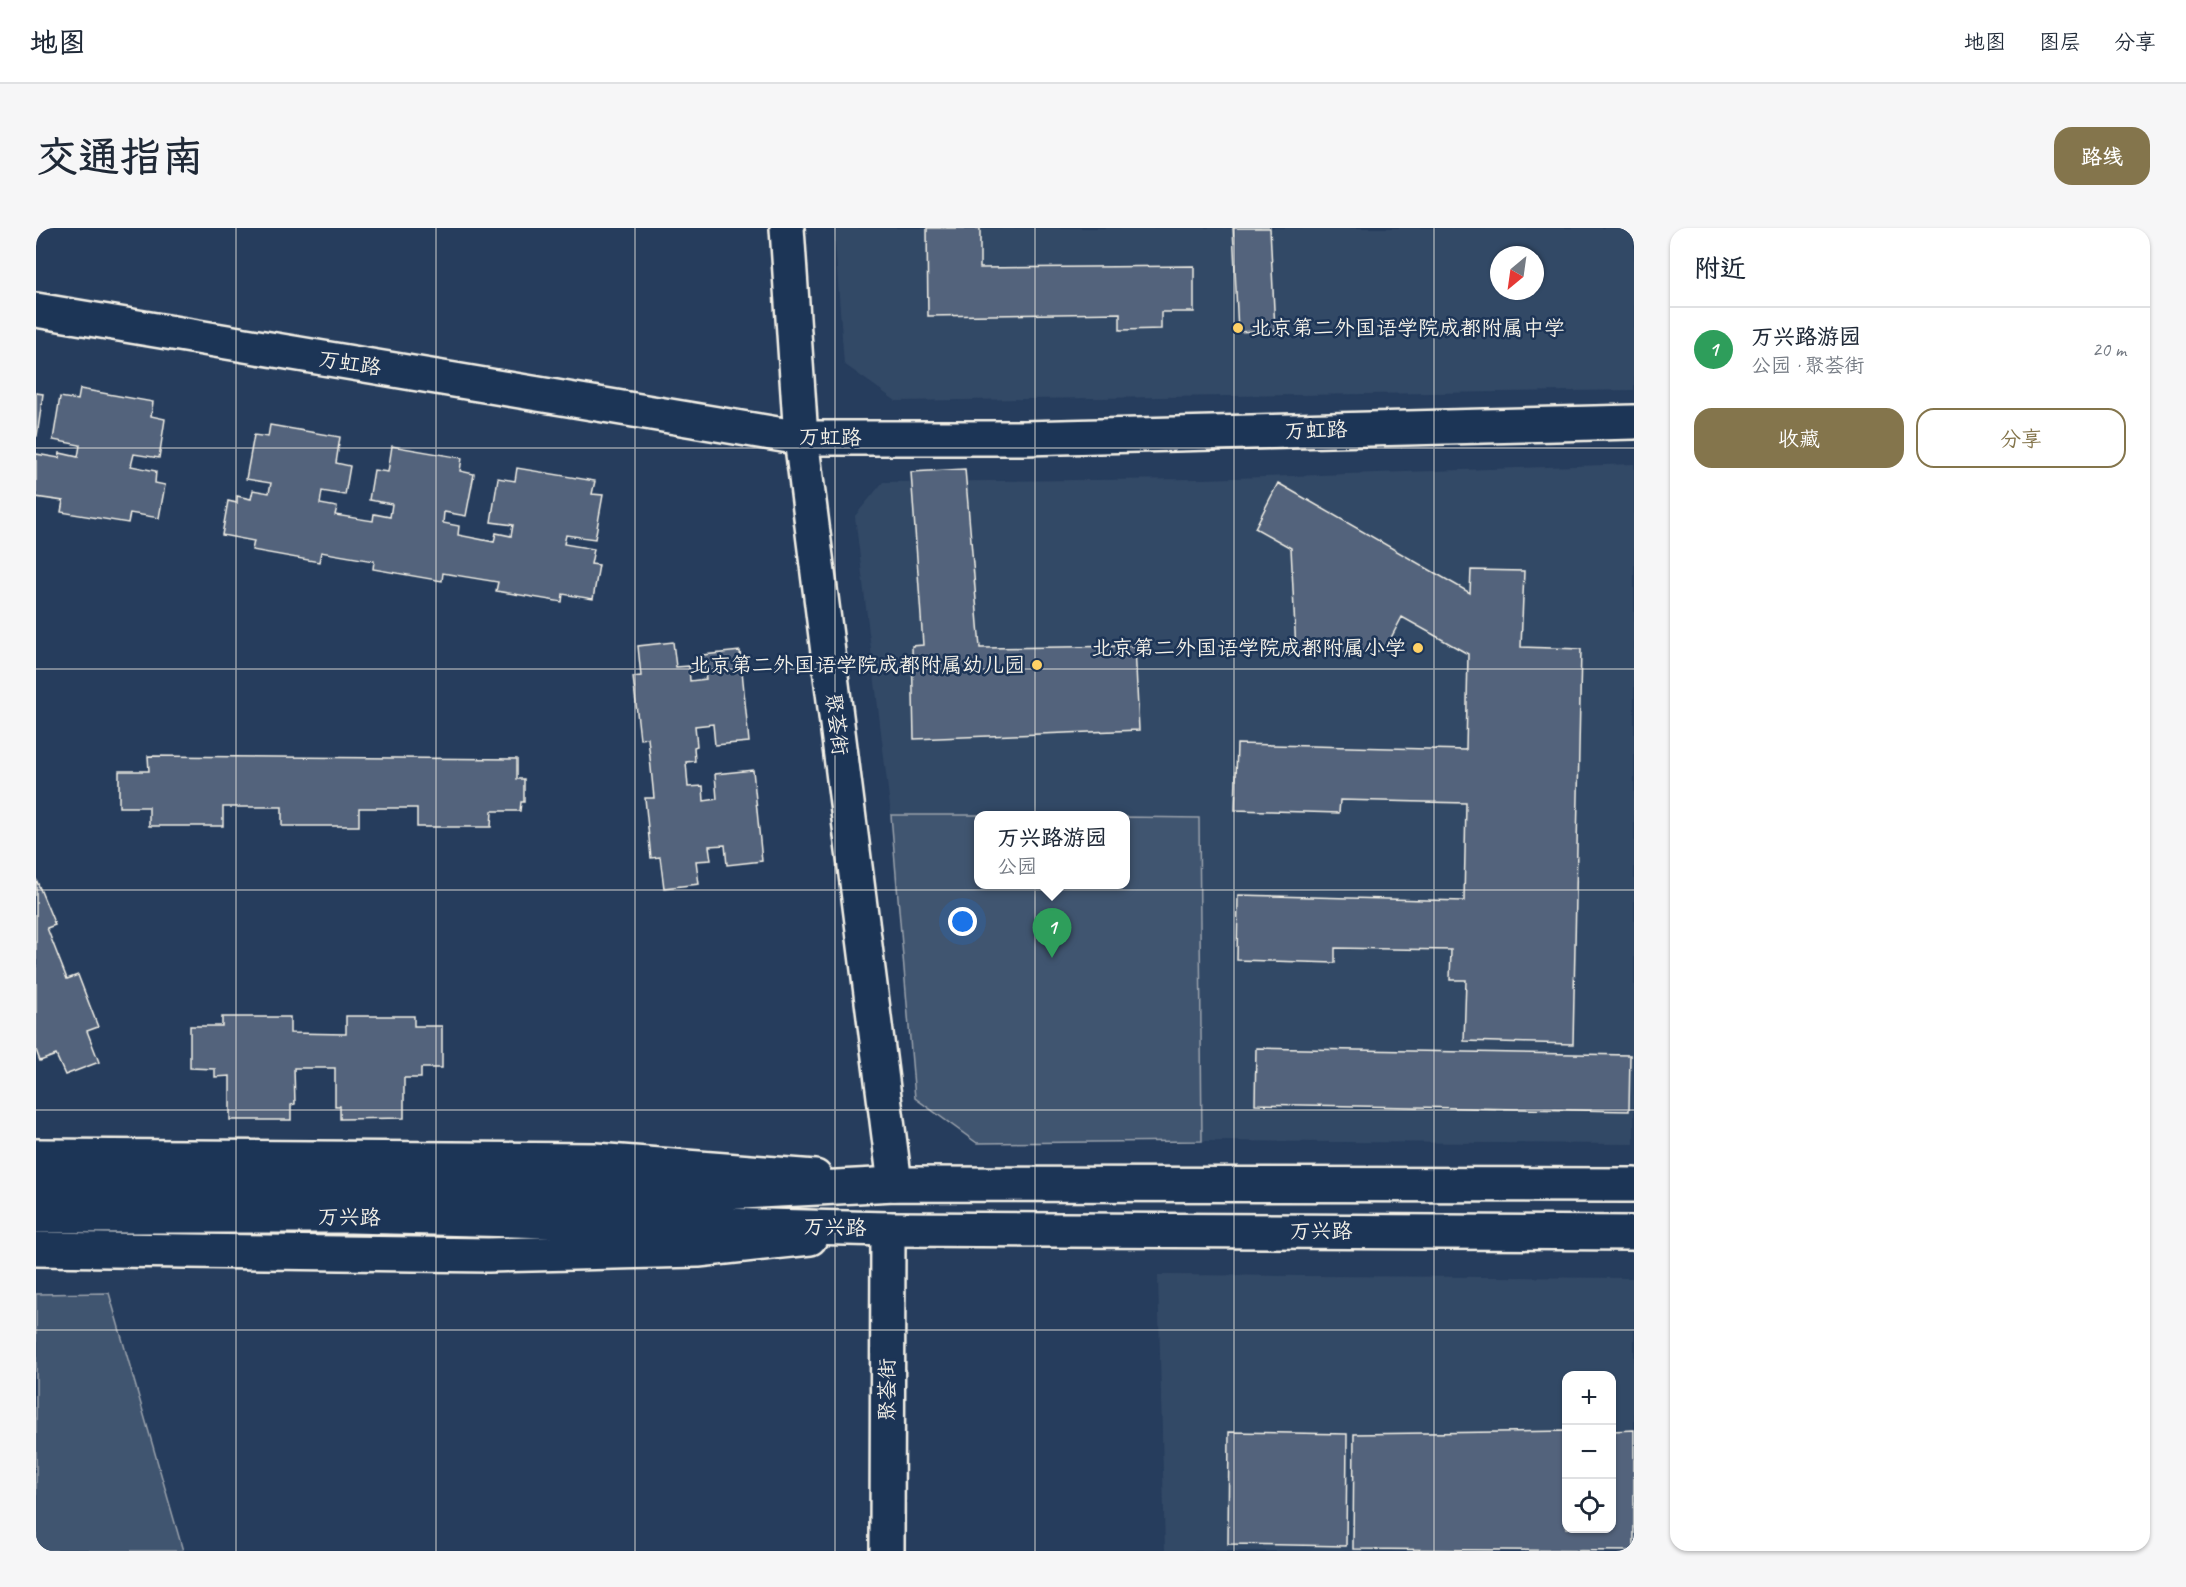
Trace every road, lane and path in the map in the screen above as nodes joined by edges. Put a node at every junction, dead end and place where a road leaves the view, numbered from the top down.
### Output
1 (787, 228) edge
2 (36, 310) edge
3 (1634, 422) edge
4 (801, 438) junction
5 (36, 1156) edge
6 (895, 1184) junction
7 (1634, 1185) edge
8 (36, 1188) edge
9 (354, 1202) junction
10 (36, 1216) edge
11 (888, 1229) junction
12 (1634, 1233) edge
13 (36, 1249) edge
14 (887, 1551) edge

1 - 4 street, 聚荟街
2 - 4 street, 万虹路
3 - 4 street, 万虹路
4 - 6 street, 聚荟街
5 - 6 street
6 - 7 street
6 - 9 street
8 - 9 street
9 - 10 street, 万兴路
9 - 11 street, 万兴路
11 - 12 street, 万兴路
11 - 13 street
11 - 14 street, 聚荟街

